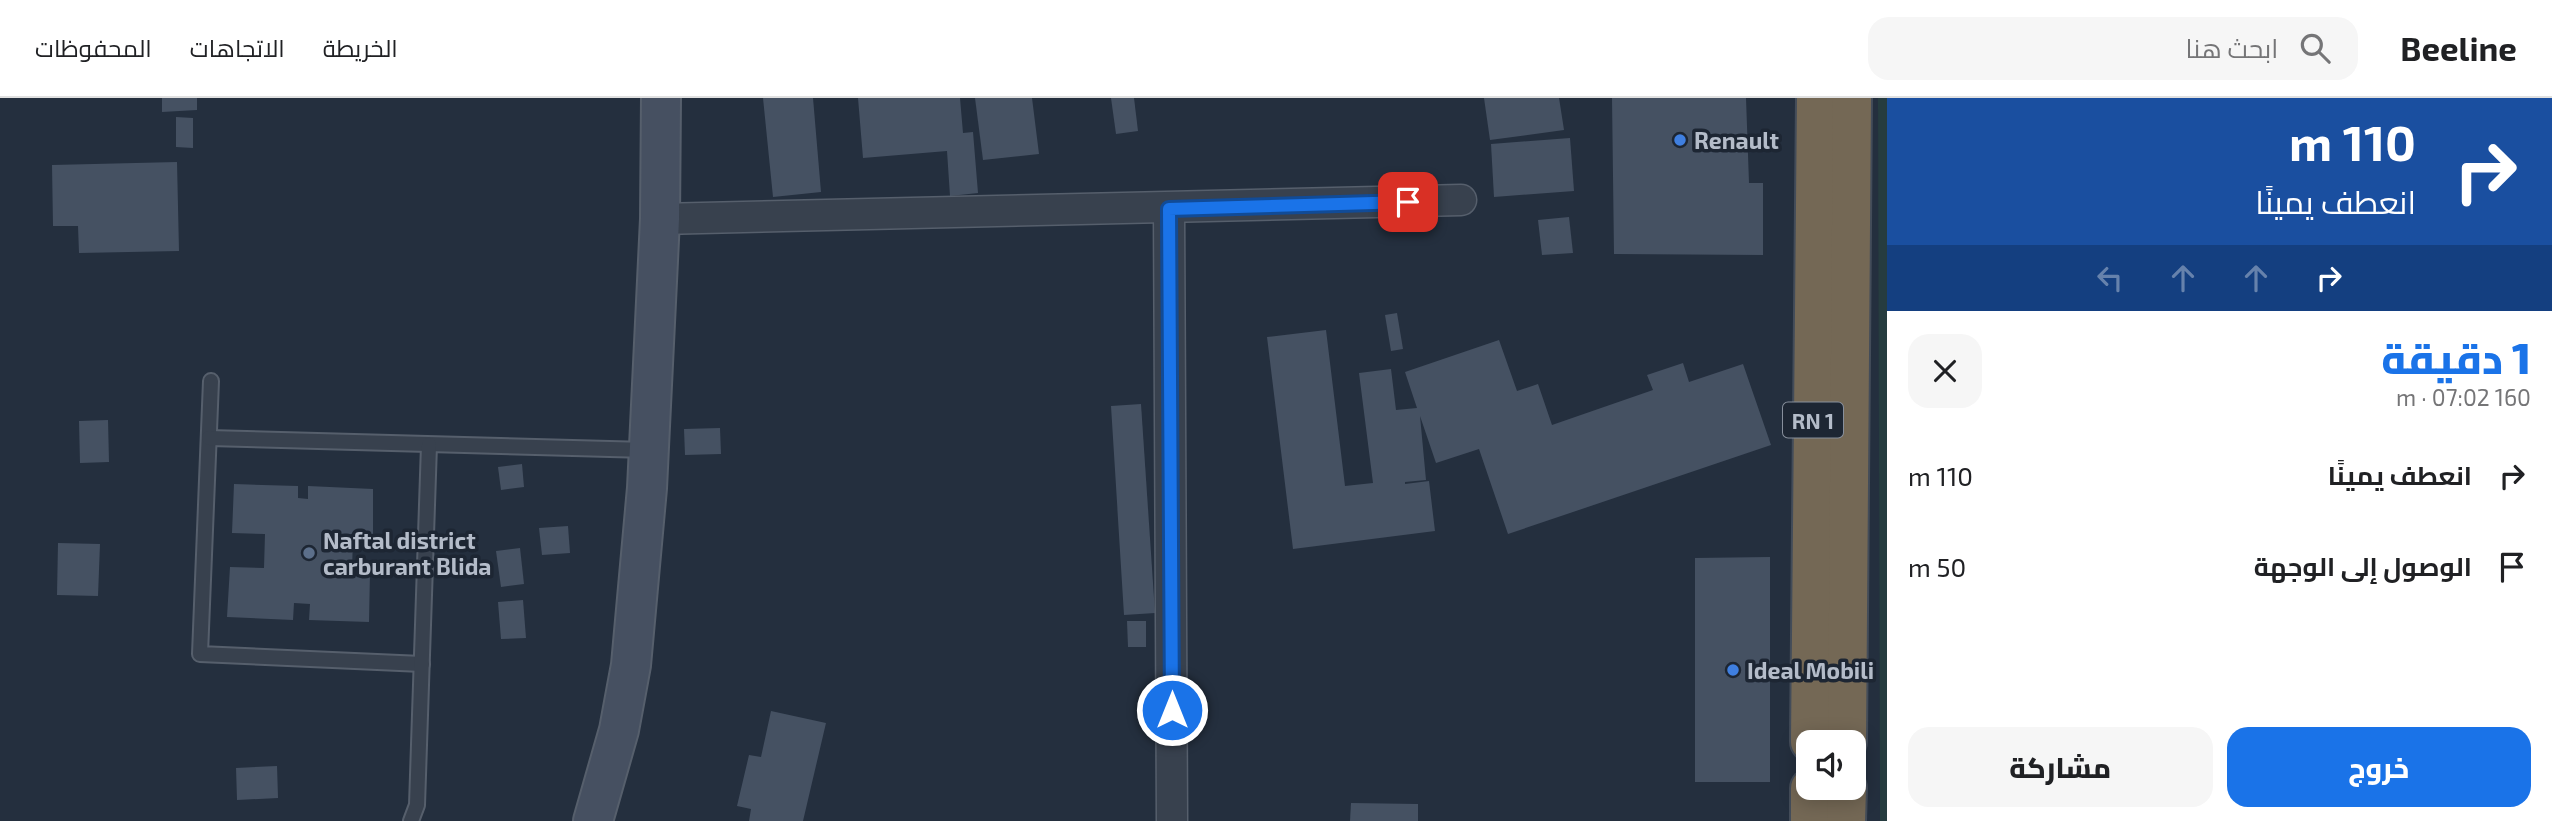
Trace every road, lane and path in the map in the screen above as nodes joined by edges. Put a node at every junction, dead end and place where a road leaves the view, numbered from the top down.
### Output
1 (661, 98) edge
2 (1816, 98) edge
3 (1852, 98) edge
4 (1461, 200) dead end
5 (1169, 209) junction
6 (660, 219) junction
7 (211, 381) dead end
8 (209, 438) junction
9 (429, 444) junction
10 (649, 450) junction
11 (422, 664) junction
12 (1810, 730) edge
13 (1847, 730) edge
14 (1810, 800) edge
15 (1847, 800) edge
16 (411, 821) edge
17 (593, 821) edge
18 (1172, 821) edge
19 (1810, 821) edge
20 (1846, 821) edge

1 - 6 street
2 - 12 highway, RN 1
3 - 13 highway, RN 1
4 - 5 street
5 - 6 street
5 - 18 street
6 - 10 street
7 - 8 lane
8 - 9 lane
8 - 11 lane
9 - 10 lane
9 - 11 lane
10 - 17 street
11 - 16 lane
14 - 19 highway
15 - 20 highway

